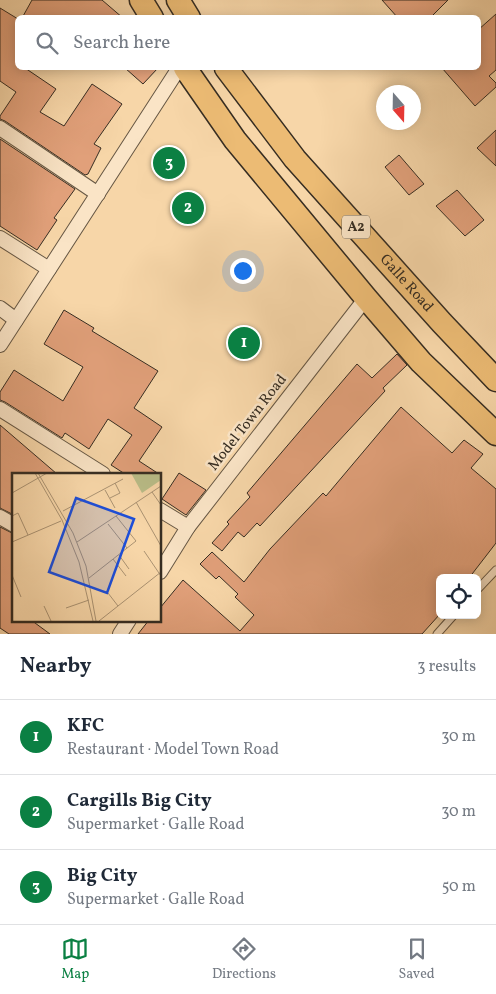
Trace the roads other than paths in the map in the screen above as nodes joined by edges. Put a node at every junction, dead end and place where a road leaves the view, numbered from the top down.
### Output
1 (141, 0) edge
2 (178, 0) edge
3 (150, 15) edge
4 (188, 15) edge
5 (178, 70) edge
6 (186, 70) edge
7 (228, 70) edge
8 (0, 128) edge
9 (98, 194) junction
10 (0, 238) edge
11 (49, 269) junction
12 (366, 298) junction
13 (0, 308) edge
14 (16, 320) junction
15 (0, 345) edge
16 (496, 380) edge
17 (0, 409) edge
18 (496, 434) edge
19 (101, 473) edge
20 (161, 511) edge
21 (0, 517) edge
22 (12, 525) edge
23 (188, 528) junction
24 (161, 570) edge
25 (496, 570) edge
26 (481, 586) edge
27 (450, 619) edge
28 (128, 622) edge
29 (120, 634) edge
30 (437, 634) edge

1 - 3 highway
2 - 4 highway
5 - 9 street
6 - 12 highway, A2
7 - 16 highway, Galle Road / A2
8 - 9 street
9 - 11 street
10 - 11 street
11 - 14 street
12 - 18 highway, A2
12 - 23 street, Model Town Road
13 - 14 street
14 - 15 street
17 - 19 street
20 - 23 street
21 - 22 street
23 - 24 street, Model Town Road
25 - 26 lane
27 - 30 lane
28 - 29 street

